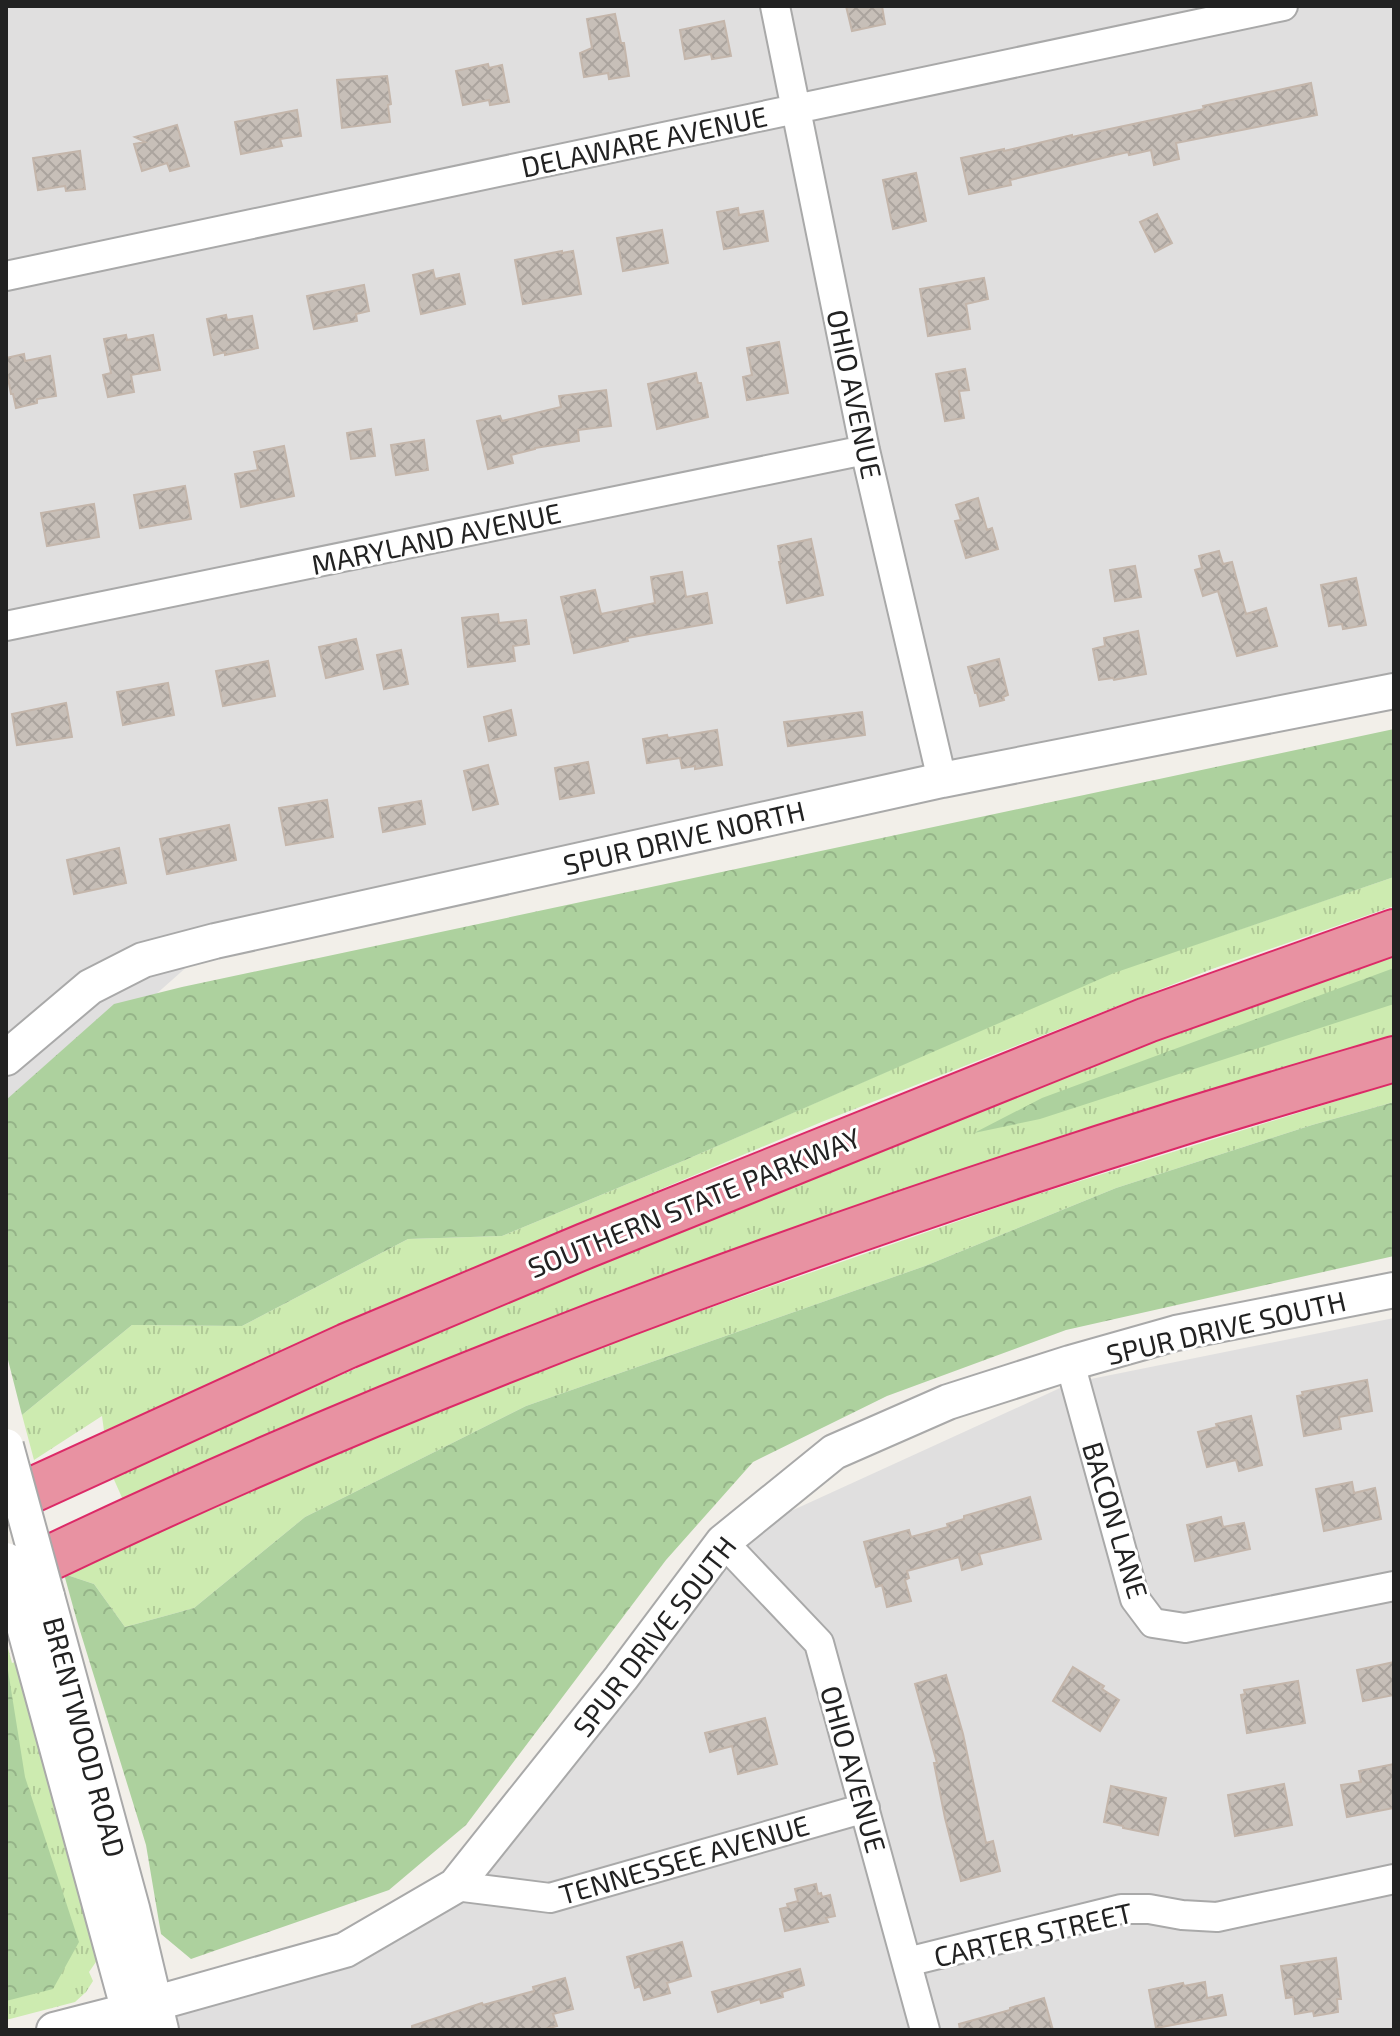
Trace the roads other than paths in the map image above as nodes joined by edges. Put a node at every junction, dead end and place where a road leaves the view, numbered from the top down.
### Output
1 (775, 6) edge
2 (1283, 6) edge
3 (797, 108) junction
4 (6, 276) edge
5 (865, 450) junction
6 (6, 626) edge
7 (1394, 691) edge
8 (942, 780) junction
9 (1394, 932) edge
10 (6, 1058) edge
11 (1394, 1059) edge
12 (1394, 1290) edge
13 (1070, 1363) junction
14 (6, 1446) edge
15 (6, 1502) edge
16 (723, 1542) junction
17 (6, 1560) edge
18 (1394, 1586) edge
19 (24, 1596) edge
20 (865, 1808) junction
21 (1394, 1879) edge
22 (455, 1886) junction
23 (907, 1962) junction
24 (144, 2019) edge
25 (54, 2030) edge
26 (925, 2030) edge

1 - 3 street, OHIO AVENUE
2 - 3 street, DELAWARE AVENUE
3 - 4 street, DELAWARE AVENUE
3 - 5 street, OHIO AVENUE
5 - 6 street, MARYLAND AVENUE
5 - 8 street, OHIO AVENUE
7 - 8 street, SPUR DRIVE NORTH
8 - 10 street, SPUR DRIVE NORTH
9 - 15 highway, SOUTHERN STATE PARKWAY
11 - 19 highway
12 - 13 street, SPUR DRIVE SOUTH
13 - 16 street, SPUR DRIVE SOUTH
13 - 18 street, BACON LANE
14 - 19 street, BRENTWOOD ROAD, bridge
16 - 20 street, OHIO AVENUE
16 - 22 street, SPUR DRIVE SOUTH
17 - 19 street, BRENTWOOD ROAD, bridge
19 - 24 street, BRENTWOOD ROAD
20 - 22 street, TENNESSEE AVENUE
20 - 23 street, OHIO AVENUE
21 - 23 street, CARTER STREET
22 - 24 street, SPUR DRIVE SOUTH
23 - 26 street, OHIO AVENUE
24 - 25 street, SPUR DRIVE SOUTH

